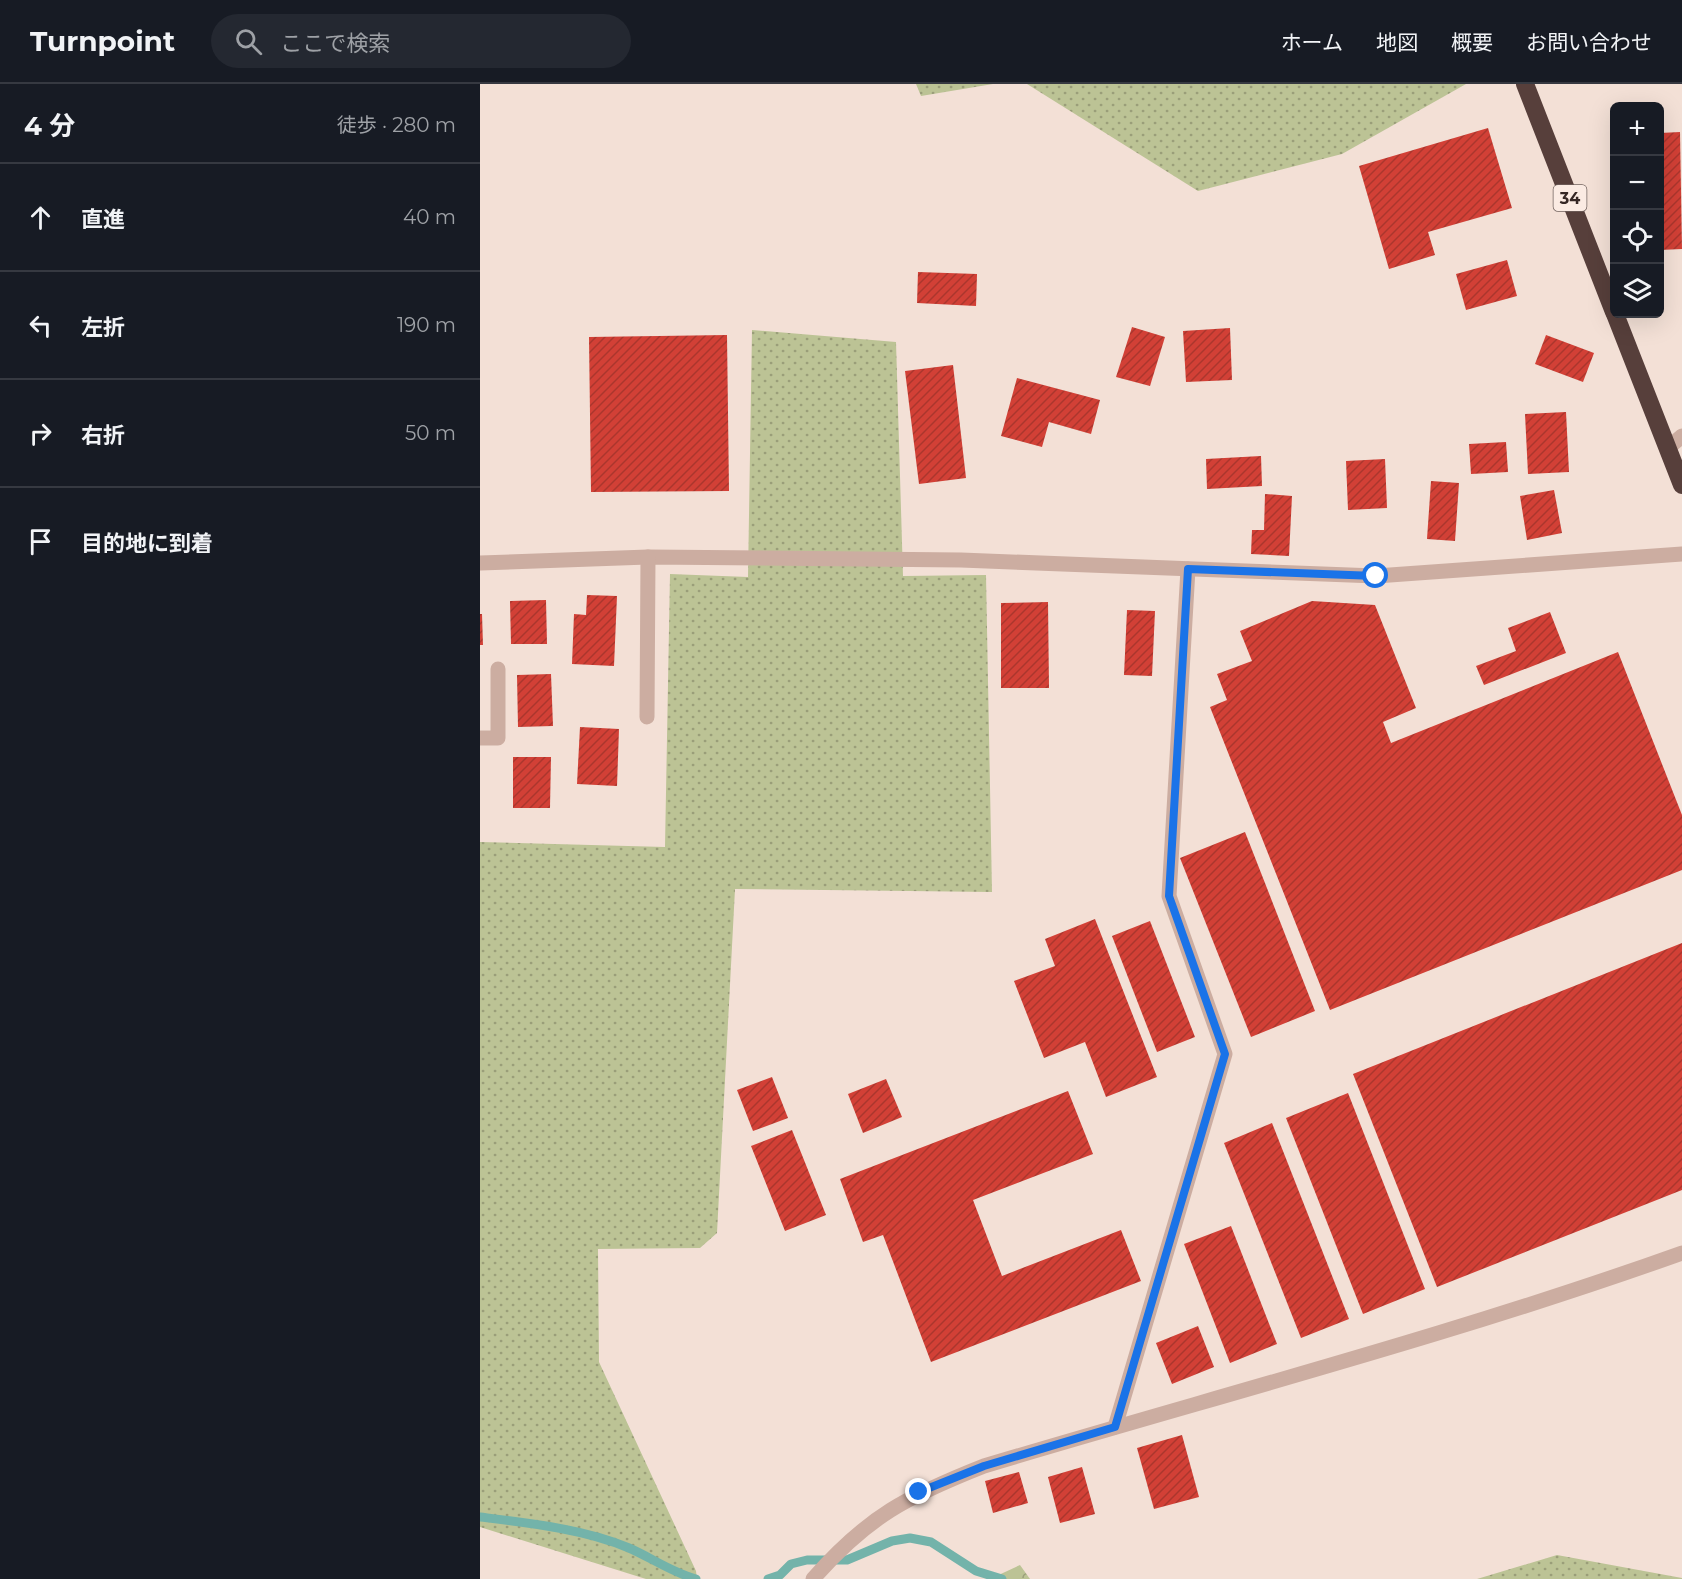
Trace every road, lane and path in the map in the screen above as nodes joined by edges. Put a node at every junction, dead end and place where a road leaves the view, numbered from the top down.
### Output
1 (1525, 84) edge
2 (1610, 300) edge
3 (1617, 318) edge
4 (1682, 436) edge
5 (1668, 448) junction
6 (1682, 484) edge
7 (1682, 554) edge
8 (648, 557) junction
9 (480, 563) edge
10 (1188, 569) junction
11 (498, 669) dead end
12 (647, 717) dead end
13 (480, 738) edge
14 (1682, 1252) edge
15 (1115, 1427) junction
16 (813, 1579) edge

1 - 2 highway, 34
3 - 5 highway, 34
4 - 5 street
5 - 6 highway, 34
7 - 10 street
8 - 9 street
8 - 10 street
8 - 12 street
10 - 15 street
11 - 13 street
14 - 15 street
15 - 16 street

